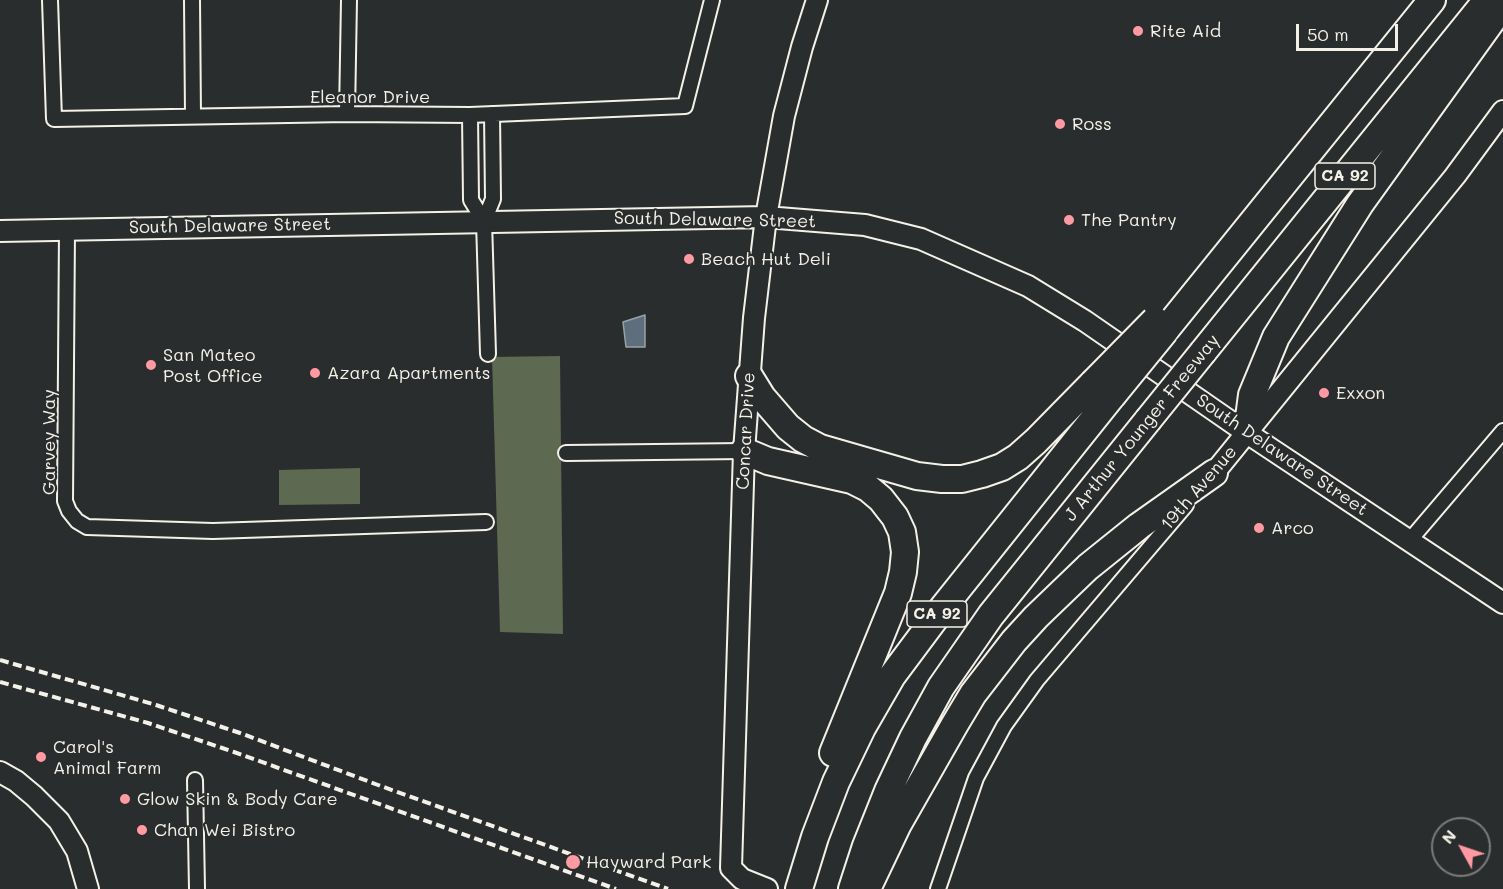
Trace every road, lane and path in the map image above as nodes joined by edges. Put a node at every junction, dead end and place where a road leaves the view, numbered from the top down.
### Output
1 (50, 0) edge
2 (192, 0) edge
3 (349, 0) edge
4 (712, 0) edge
5 (817, 0) edge
6 (1432, 0) edge
7 (1487, 0) edge
8 (1503, 5) edge
9 (1503, 111) edge
10 (347, 114) junction
11 (492, 114) junction
12 (470, 115) junction
13 (193, 116) junction
14 (766, 217) junction
15 (484, 221) junction
16 (67, 230) junction
17 (0, 231) edge
18 (488, 354) dead end
19 (749, 376) junction
20 (1102, 389) junction
21 (1503, 430) edge
22 (1248, 433) junction
23 (744, 452) junction
24 (566, 453) dead end
25 (861, 461) junction
26 (1214, 473) junction
27 (486, 522) dead end
28 (1410, 540) junction
29 (1503, 603) edge
30 (0, 772) edge
31 (195, 780) dead end
32 (803, 859) junction
33 (861, 885) edge
34 (88, 889) edge
35 (197, 889) edge
36 (767, 889) edge
37 (797, 889) edge
38 (938, 889) edge

1 - 13 street, Eleanor Drive
2 - 13 street
3 - 10 street
4 - 11 street, Eleanor Drive
5 - 14 main road, Concar Drive
6 - 20 highway, CA 92, bridge
7 - 33 highway, J Arthur Younger Freeway / CA 92, bridge
8 - 22 highway
9 - 22 main road, 19th Avenue
10 - 12 street, Eleanor Drive
10 - 13 street, Eleanor Drive
11 - 12 street, Eleanor Drive
11 - 15 street
12 - 15 street
14 - 15 main road, South Delaware Street
14 - 19 main road, Concar Drive
14 - 22 main road, South Delaware Street
15 - 16 main road, South Delaware Street
15 - 18 street
16 - 17 main road, South Delaware Street
16 - 27 street, Garvey Way
19 - 23 main road, Concar Drive
19 - 25 highway
20 - 25 highway
20 - 32 highway, CA 92
21 - 28 street
22 - 26 main road, 19th Avenue
22 - 28 main road, South Delaware Street
23 - 24 street
23 - 25 highway
23 - 32 highway
23 - 36 main road, Concar Drive
26 - 33 highway
26 - 38 street, 19th Avenue
28 - 29 main road, South Delaware Street
30 - 34 main road
31 - 35 street
32 - 37 highway

